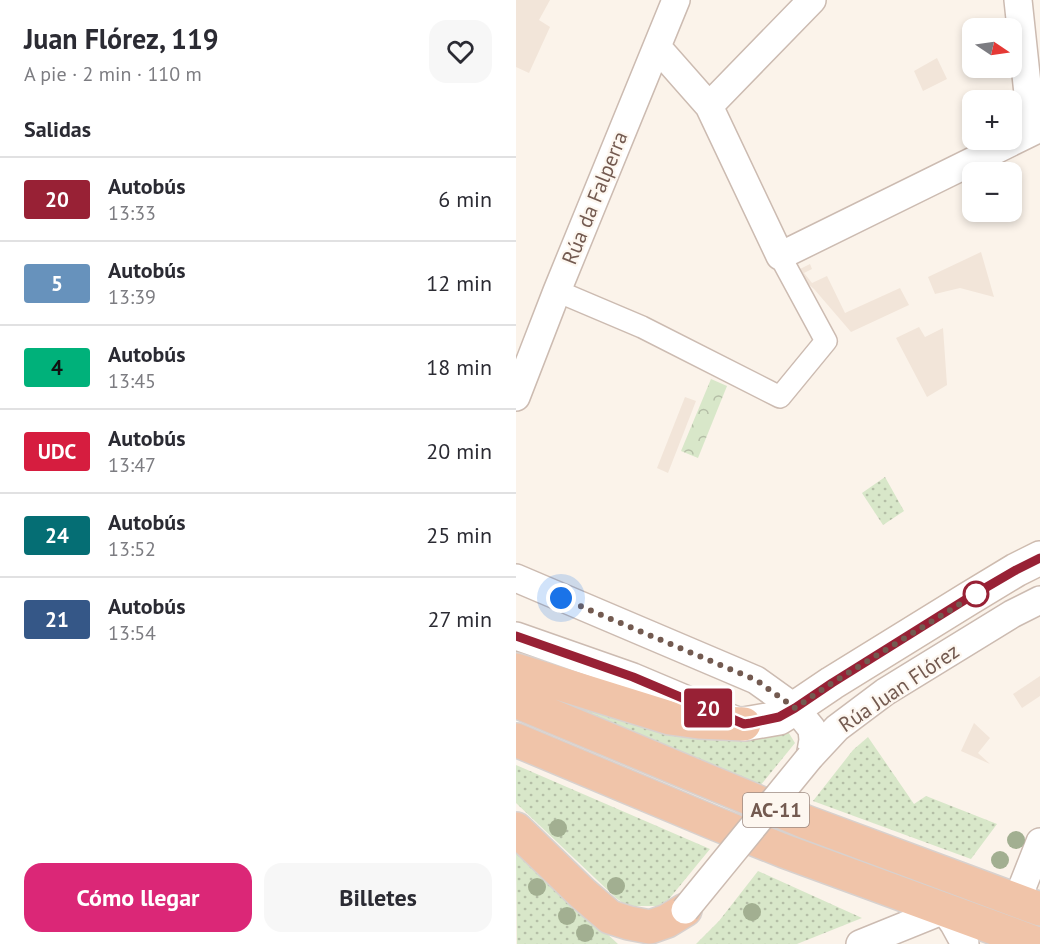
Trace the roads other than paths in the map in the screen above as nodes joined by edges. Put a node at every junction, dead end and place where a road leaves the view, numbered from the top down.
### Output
1 (676, 0) edge
2 (812, 0) edge
3 (1018, 0) edge
4 (657, 47) junction
5 (709, 106) junction
6 (1036, 129) edge
7 (780, 256) junction
8 (557, 291) junction
9 (516, 398) edge
10 (1040, 558) edge
11 (517, 579) edge
12 (1040, 600) edge
13 (516, 636) edge
14 (516, 669) edge
15 (516, 701) edge
16 (795, 708) junction
17 (744, 724) junction
18 (516, 740) edge
19 (810, 757) junction
20 (516, 829) edge
21 (1040, 842) edge
22 (1030, 905) edge
23 (685, 910) junction
24 (944, 910) junction
25 (656, 944) edge
26 (860, 944) edge
27 (965, 944) edge
28 (1038, 944) edge

1 - 4 street, Rúa da Falperra
2 - 5 street
3 - 6 street
4 - 5 street
4 - 8 street, Rúa da Falperra
5 - 7 street
6 - 7 street
7 - 8 street
8 - 9 street, Rúa da Falperra
10 - 16 main road, Rúa Juan Flórez
11 - 16 street
12 - 19 street, Rúa Juan Flórez
13 - 17 street
14 - 17 highway
15 - 22 highway, AC-11
16 - 17 main road, Rúa Juan Flórez
16 - 19 street
18 - 24 highway, AC-11
19 - 23 street, Rúa Juan Flórez, bridge
20 - 23 highway
21 - 22 street
23 - 25 street, Rúa Juan Flórez
24 - 26 street
24 - 27 street
24 - 28 highway, AC-11

